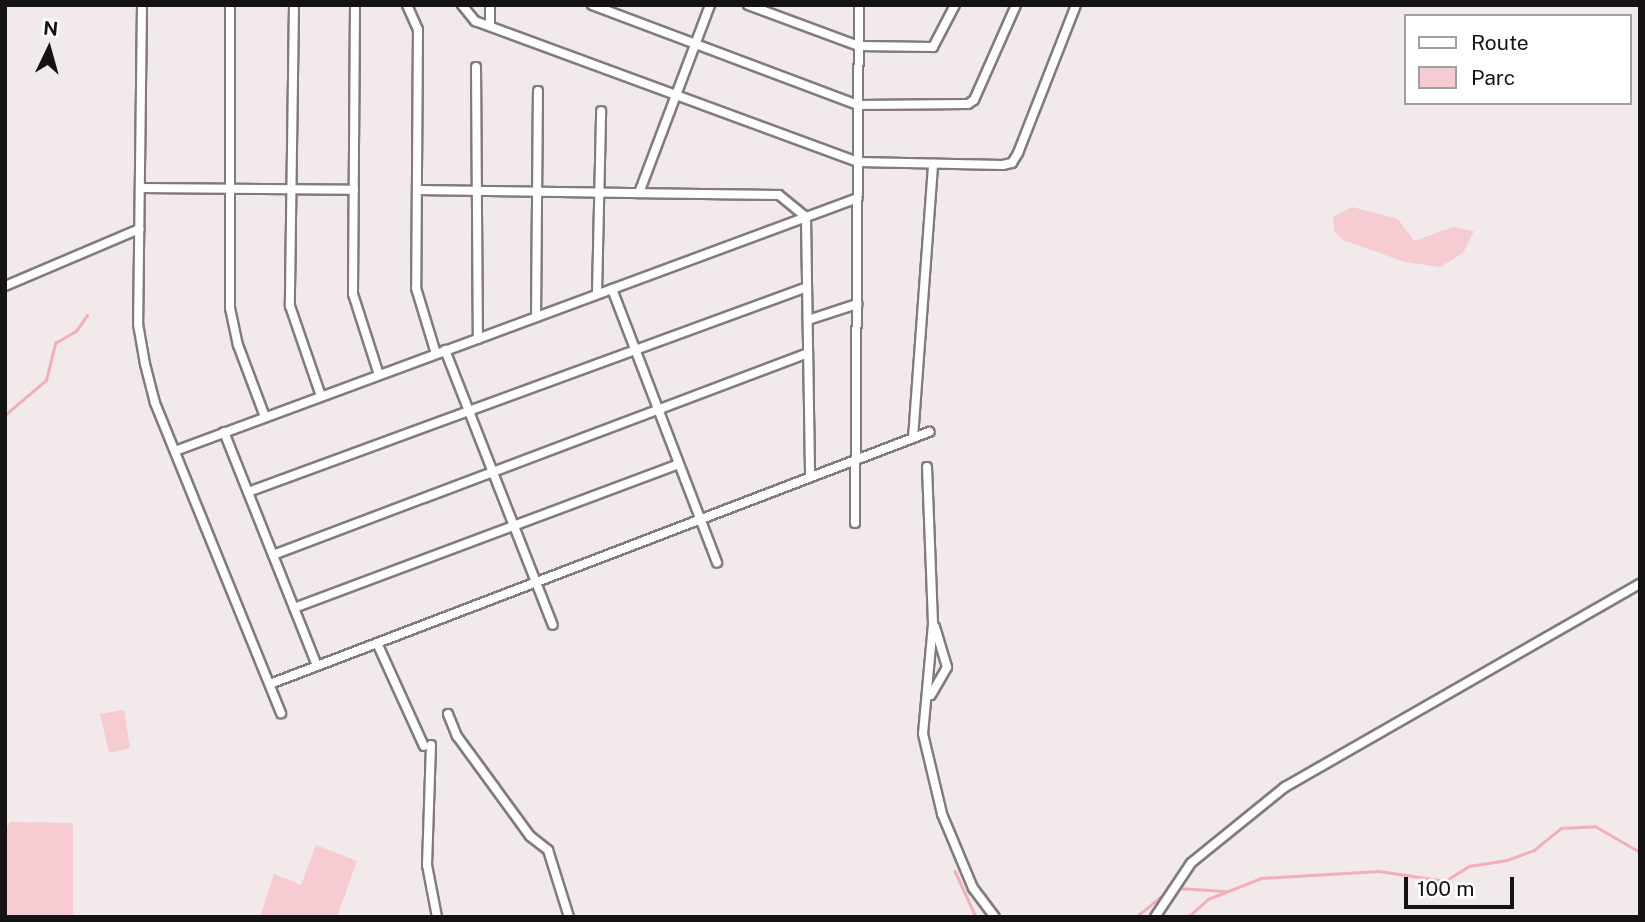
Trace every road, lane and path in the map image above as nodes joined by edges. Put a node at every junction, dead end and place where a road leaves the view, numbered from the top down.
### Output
1 (142, 5) edge
2 (230, 5) edge
3 (293, 5) edge
4 (355, 5) edge
5 (407, 5) edge
6 (462, 5) edge
7 (490, 5) edge
8 (592, 5) edge
9 (710, 5) edge
10 (748, 5) edge
11 (859, 5) edge
12 (956, 5) edge
13 (1016, 5) edge
14 (1076, 5) edge
15 (617, 10) edge
16 (490, 26) junction
17 (695, 44) junction
18 (859, 46) junction
19 (477, 67) dead end
20 (538, 91) dead end
21 (676, 95) junction
22 (858, 105) junction
23 (601, 111) dead end
24 (858, 162) junction
25 (933, 164) junction
26 (140, 188) junction
27 (230, 189) junction
28 (291, 190) junction
29 (354, 190) junction
30 (417, 190) junction
31 (477, 190) junction
32 (537, 191) junction
33 (600, 192) junction
34 (639, 193) junction
35 (858, 198) junction
36 (806, 217) junction
37 (139, 229) junction
38 (5, 286) edge
39 (807, 287) junction
40 (612, 289) junction
41 (597, 294) junction
42 (857, 304) junction
43 (537, 317) junction
44 (808, 320) junction
45 (478, 338) junction
46 (635, 350) junction
47 (441, 352) junction
48 (808, 353) junction
49 (379, 375) junction
50 (321, 397) junction
51 (658, 409) junction
52 (469, 411) junction
53 (265, 417) junction
54 (224, 432) junction
55 (929, 432) dead end
56 (913, 438) junction
57 (175, 450) junction
58 (856, 460) junction
59 (679, 464) junction
60 (927, 467) dead end
61 (493, 472) junction
62 (810, 477) junction
63 (248, 492) junction
64 (700, 520) junction
65 (855, 523) dead end
66 (514, 526) junction
67 (273, 555) junction
68 (717, 563) dead end
69 (536, 582) junction
70 (1640, 584) edge
71 (294, 608) junction
72 (933, 624) junction
73 (553, 625) dead end
74 (377, 643) junction
75 (317, 666) junction
76 (270, 684) junction
77 (929, 697) junction
78 (281, 713) dead end
79 (448, 714) dead end
80 (437, 917) edge
81 (569, 917) edge
82 (995, 917) edge
83 (1155, 917) edge

1 - 26 street
2 - 27 street
3 - 28 street
4 - 29 street
5 - 30 street
6 - 16 street
7 - 16 street
8 - 15 street
9 - 17 street
10 - 18 street
11 - 18 street
12 - 18 street
13 - 22 street
14 - 25 street
15 - 17 street
16 - 21 street
17 - 21 street
17 - 22 street
18 - 22 street
19 - 31 street
20 - 32 street
21 - 24 street
21 - 34 street
22 - 24 street
23 - 33 street
24 - 25 street
24 - 35 street
25 - 56 street
26 - 27 street
26 - 37 street
27 - 28 street
27 - 53 street
28 - 29 street
28 - 50 street
29 - 49 street
30 - 31 street
30 - 47 street
31 - 32 street
31 - 45 street
32 - 33 street
32 - 43 street
33 - 34 street
33 - 41 street
34 - 36 street
35 - 36 street
35 - 42 street
36 - 39 street
36 - 40 street
37 - 38 street
37 - 57 street
39 - 44 street
39 - 46 street
40 - 41 street
40 - 46 street
41 - 43 street
42 - 44 street
42 - 58 street
43 - 45 street
44 - 48 street
45 - 47 street
46 - 51 street
46 - 52 street
47 - 49 street
47 - 52 street
48 - 51 street
48 - 62 street
49 - 50 street
50 - 53 street
51 - 59 street
51 - 61 street
52 - 61 street
52 - 63 street
53 - 54 street
54 - 57 street
54 - 63 street
55 - 56 street
56 - 58 street
57 - 76 street
58 - 62 street
58 - 65 street
59 - 64 street
59 - 66 street
60 - 72 street
61 - 66 street
61 - 67 street
62 - 64 street
63 - 67 street
64 - 68 street
64 - 69 street
66 - 69 street
66 - 71 street
67 - 71 street
69 - 73 street
69 - 74 street
70 - 83 street
71 - 75 street
72 - 77 street
72 - 77 street
74 - 75 street
74 - 80 street
75 - 76 street
76 - 78 street
77 - 82 street
79 - 81 street

